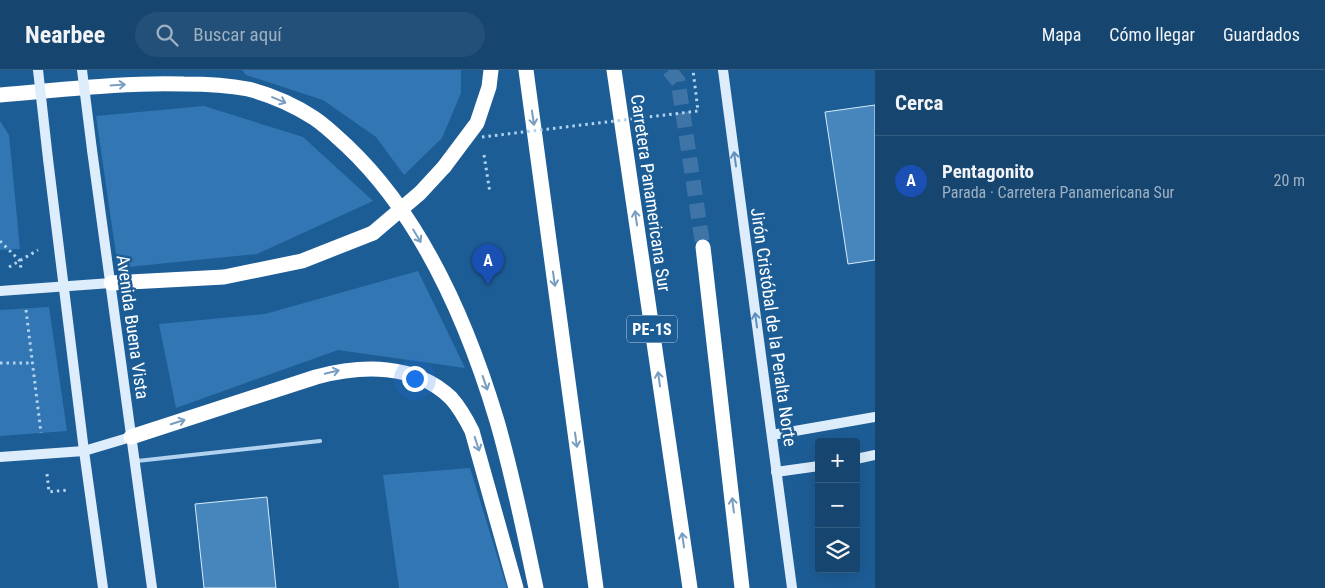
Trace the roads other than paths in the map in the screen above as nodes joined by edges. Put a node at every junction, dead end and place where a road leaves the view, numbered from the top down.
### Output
1 (38, 70) edge
2 (82, 70) edge
3 (491, 70) edge
4 (526, 70) edge
5 (614, 70) edge
6 (723, 70) edge
7 (0, 95) edge
8 (703, 247) tunnel mouth
9 (111, 283) junction
10 (65, 286) junction
11 (0, 291) edge
12 (875, 417) edge
13 (772, 435) junction
14 (131, 437) junction
15 (320, 441) dead end
16 (84, 451) junction
17 (875, 455) edge
18 (0, 457) edge
19 (860, 458) edge
20 (134, 461) junction
21 (815, 467) edge
22 (776, 472) junction
23 (103, 588) edge
24 (152, 588) edge
25 (516, 588) edge
26 (536, 588) edge
27 (596, 588) edge
28 (690, 588) edge
29 (742, 588) edge
30 (792, 588) edge

1 - 10 main road, bridge
2 - 9 main road, Avenida Buena Vista, bridge
3 - 9 highway, bridge
4 -> 27 highway
28 -> 5 highway, Carretera Panamericana Sur / PE-1S
13 -> 6 main road, Jirón Cristóbal de la Peralta Norte
7 -> 26 highway
29 -> 8 highway
9 - 10 main road
9 - 14 main road, Avenida Buena Vista
10 - 11 main road
10 - 16 main road
12 - 13 main road
13 - 22 main road, Jirón Cristóbal de la Peralta Norte
14 - 16 main road
14 - 20 main road, Avenida Buena Vista
14 -> 25 highway
15 - 20 lane
16 - 18 main road
16 - 23 main road
17 - 19 main road
20 - 24 main road, Avenida Buena Vista
21 - 22 main road
22 - 30 main road, Jirón Cristóbal de la Peralta Norte

